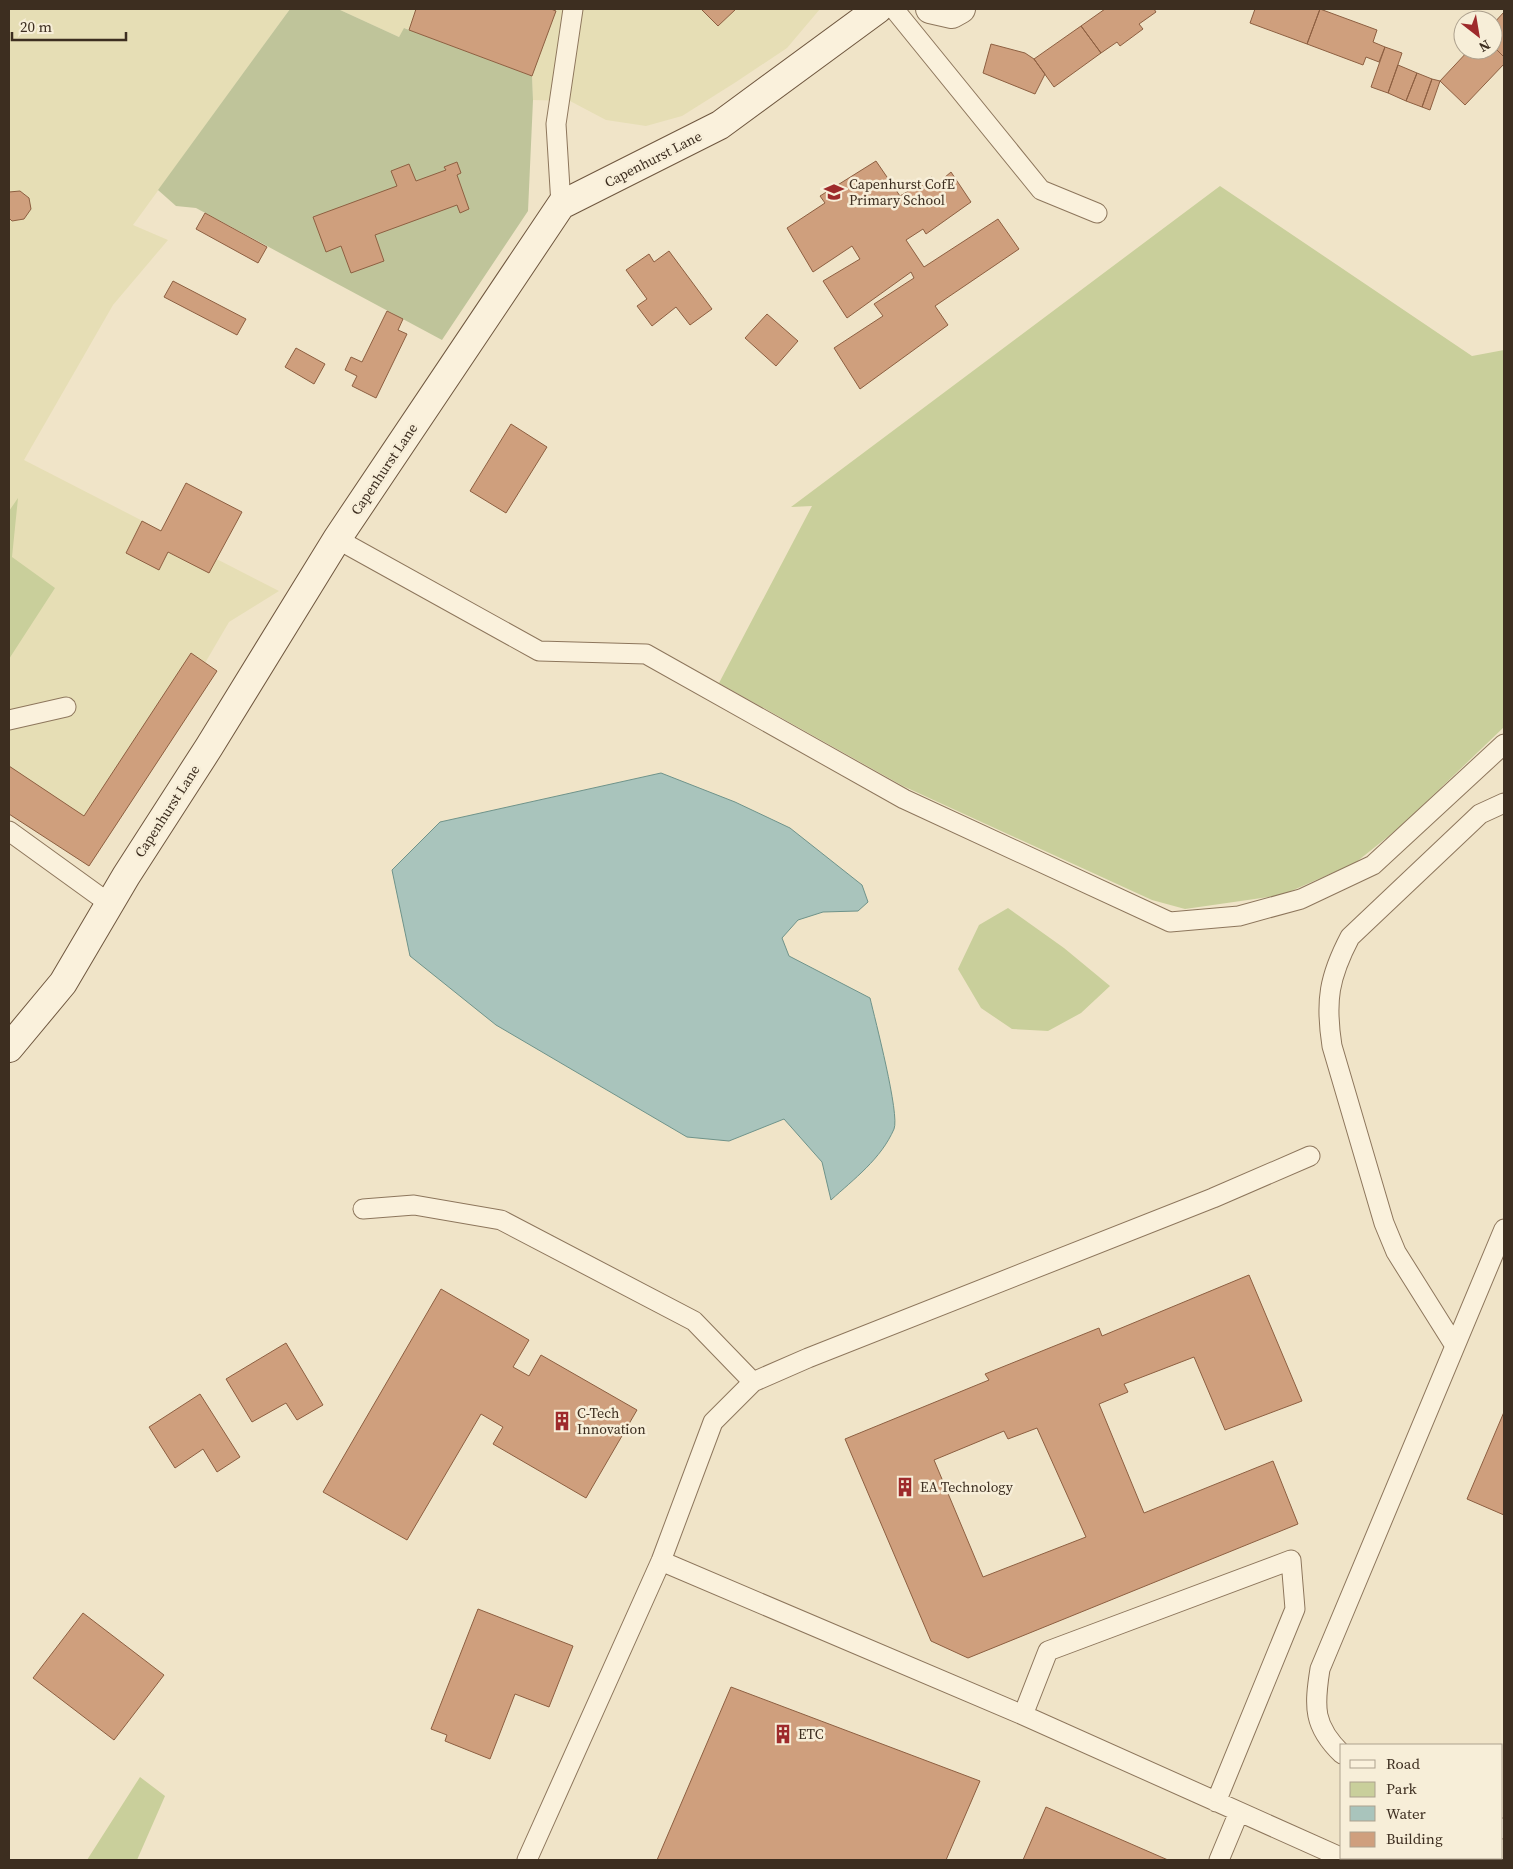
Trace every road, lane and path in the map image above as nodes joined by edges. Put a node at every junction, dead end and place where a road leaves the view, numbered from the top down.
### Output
1 (573, 9) edge
2 (878, 9) edge
3 (894, 9) edge
4 (930, 9) edge
5 (961, 9) edge
6 (561, 205) junction
7 (1097, 213) dead end
8 (337, 539) junction
9 (66, 707) dead end
10 (9, 720) edge
11 (1504, 744) edge
12 (1504, 803) edge
13 (9, 831) edge
14 (110, 904) junction
15 (9, 1048) edge
16 (1310, 1156) dead end
17 (363, 1210) dead end
18 (1504, 1229) edge
19 (1455, 1346) junction
20 (753, 1382) junction
21 (661, 1561) junction
22 (1023, 1715) junction
23 (1340, 1752) edge
24 (1216, 1802) junction
25 (1239, 1812) junction
26 (1340, 1857) edge
27 (527, 1860) edge
28 (1219, 1860) edge

1 - 6 lane
2 - 6 street, Capenhurst Lane
3 - 7 lane
4 - 5 street
6 - 8 street, Capenhurst Lane
8 - 11 lane
8 - 14 street, Capenhurst Lane
9 - 10 lane
12 - 19 lane
13 - 14 lane
14 - 15 street, Capenhurst Lane
16 - 20 lane
17 - 20 lane
18 - 19 lane
19 - 23 lane
20 - 21 lane
21 - 22 lane
21 - 27 lane
22 - 24 lane
22 - 24 lane
24 - 25 lane
25 - 26 lane
25 - 28 lane

